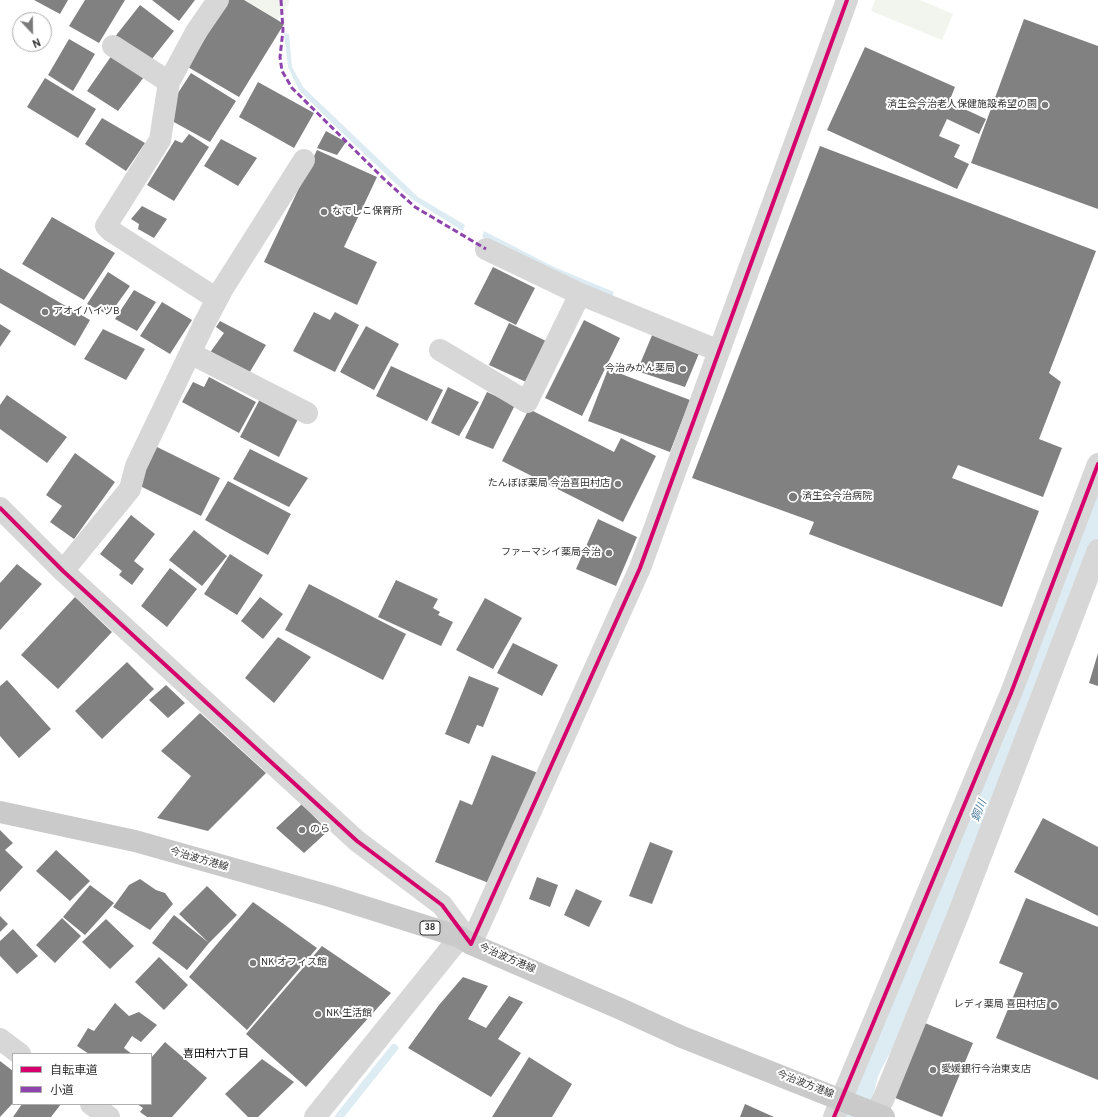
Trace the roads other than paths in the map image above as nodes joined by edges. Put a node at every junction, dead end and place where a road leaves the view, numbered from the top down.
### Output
1 (218, 0) edge
2 (847, 0) edge
3 (113, 46) dead end
4 (169, 82) junction
5 (304, 160) dead end
6 (486, 249) dead end
7 (580, 294) junction
8 (217, 299) junction
9 (440, 350) dead end
10 (719, 351) junction
11 (190, 353) junction
12 (307, 414) dead end
13 (1098, 464) edge
14 (0, 508) edge
15 (1098, 550) edge
16 (63, 571) junction
17 (0, 812) edge
18 (466, 940) junction
19 (0, 1039) edge
20 (19, 1053) edge
21 (92, 1105) edge
22 (838, 1108) edge
23 (878, 1116) edge
24 (109, 1117) edge
25 (315, 1117) edge

1 - 4 street
2 - 10 street
3 - 4 street
4 - 8 street
5 - 8 street
6 - 7 street
7 - 9 street
7 - 10 street
8 - 11 street
10 - 18 street
11 - 12 street
11 - 16 street
13 - 22 street
14 - 16 street
15 - 23 street
16 - 18 street
17 - 18 main road, 今治波方港線 / 38
18 - 22 main road, 今治波方港線 / 38
18 - 25 street
19 - 20 street
21 - 24 street
22 - 23 main road, 今治波方港線 / 38

